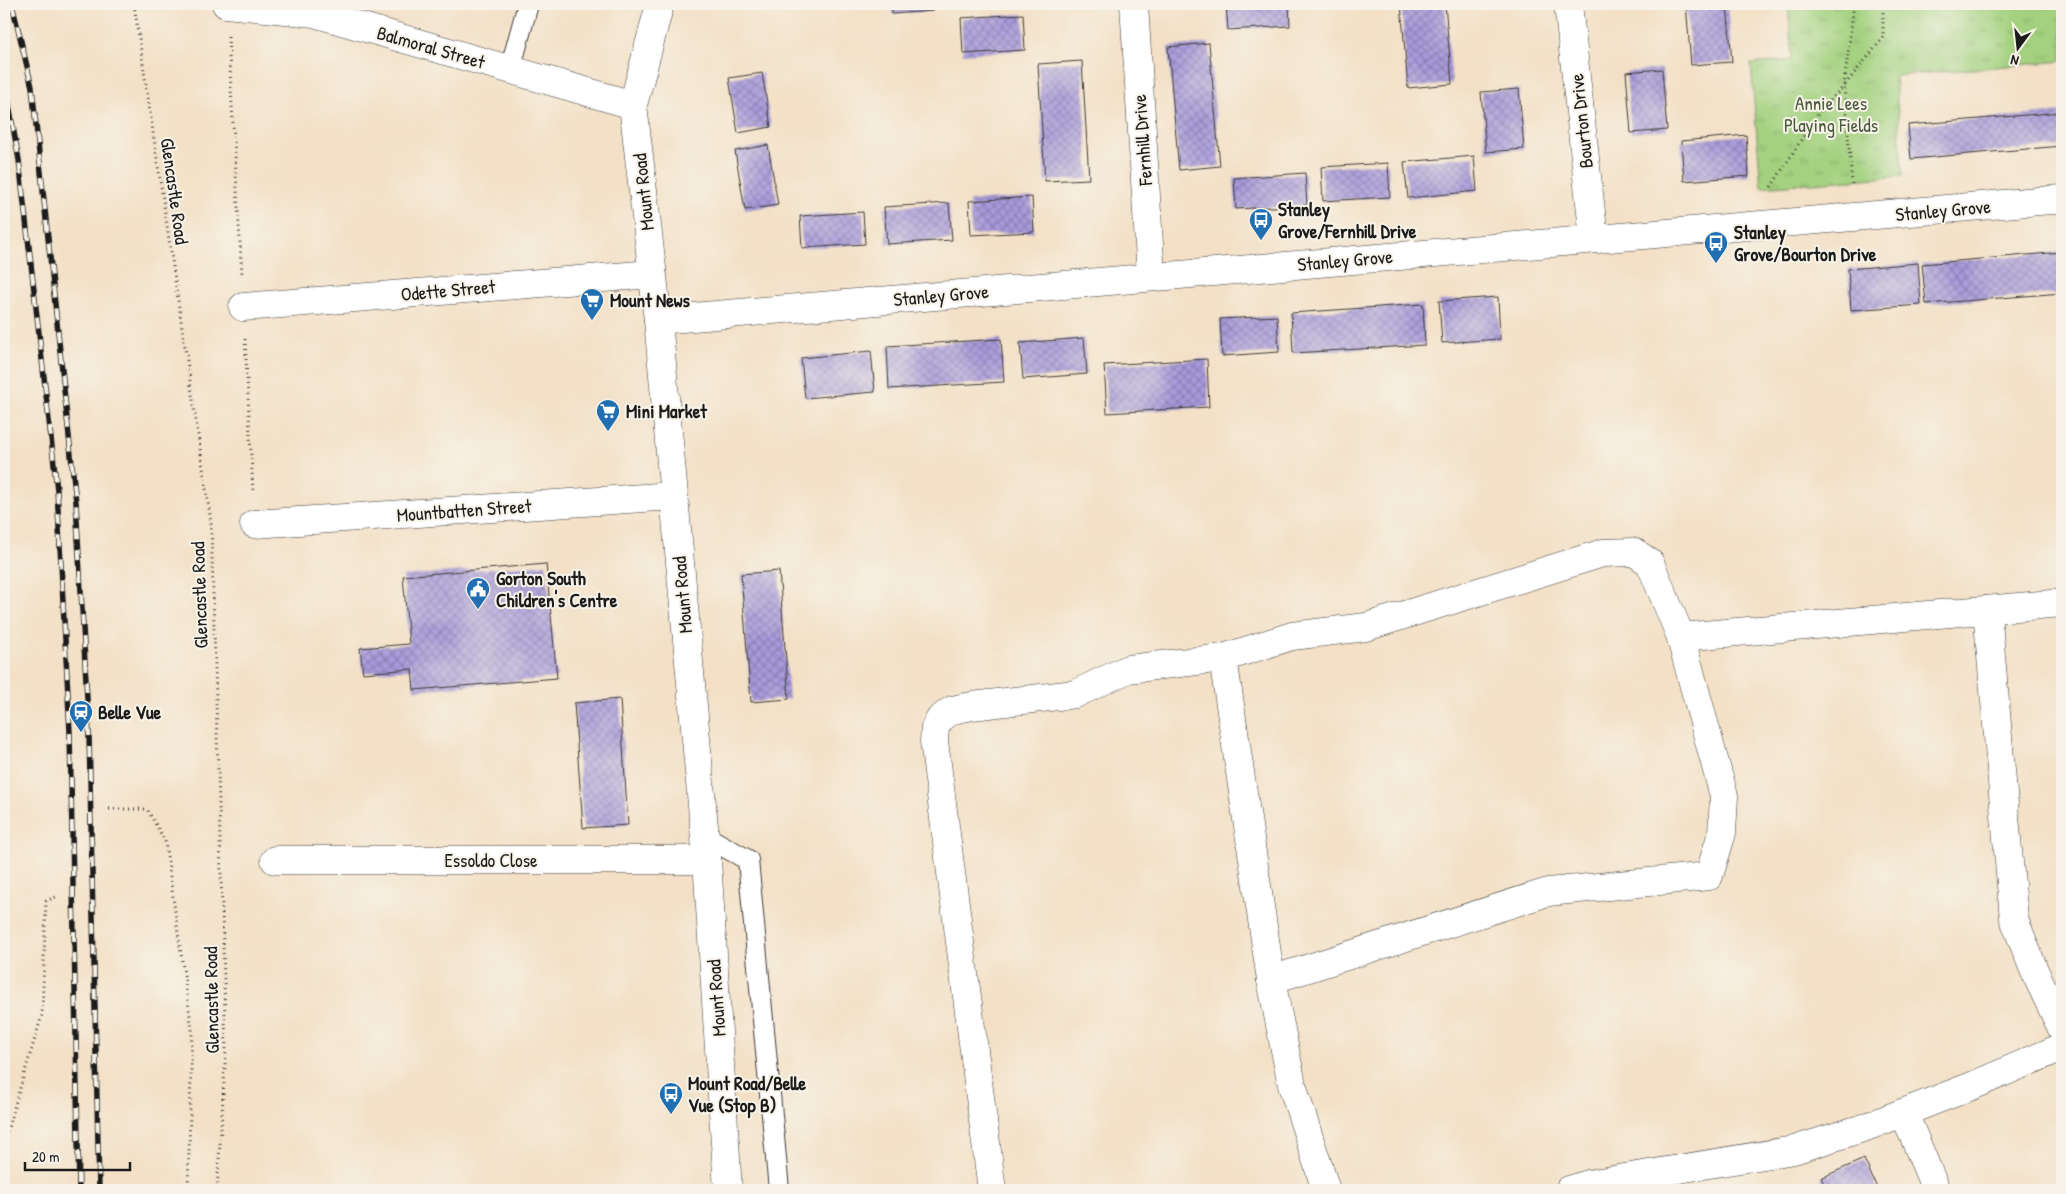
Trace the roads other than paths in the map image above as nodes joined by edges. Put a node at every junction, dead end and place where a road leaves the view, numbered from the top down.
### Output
1 (226, 4) edge
2 (528, 4) edge
3 (660, 4) edge
4 (1134, 4) edge
5 (1568, 4) edge
6 (510, 70) junction
7 (633, 105) junction
8 (2062, 199) edge
9 (1594, 239) junction
10 (652, 274) junction
11 (1151, 276) junction
12 (243, 307) road end
13 (658, 320) junction
14 (673, 496) junction
15 (254, 524) road end
16 (2062, 603) edge
17 (1987, 610) junction
18 (1681, 637) junction
19 (1223, 658) junction
20 (706, 848) junction
21 (275, 860) dead end
22 (1270, 980) junction
23 (2062, 1029) edge
24 (2062, 1047) edge
25 (1904, 1113) junction
26 (728, 1190) edge
27 (779, 1190) edge
28 (992, 1190) edge
29 (1326, 1190) edge
30 (1569, 1190) edge
31 (1936, 1190) edge

1 - 6 street, Balmoral Street
2 - 6 lane
3 - 7 street, Mount Road
4 - 11 street, Fernhill Drive
5 - 9 street, Bourton Drive
6 - 7 street, Balmoral Street
7 - 10 street, Mount Road
8 - 9 street, Stanley Grove
9 - 11 street, Stanley Grove
10 - 12 street, Odette Street
10 - 13 street, Mount Road
11 - 13 street, Stanley Grove
13 - 14 street, Mount Road
14 - 15 street, Mountbatten Street
14 - 20 street, Mount Road
16 - 17 street
17 - 18 street
17 - 23 street
18 - 19 street
18 - 22 street
19 - 22 street
19 - 28 street
20 - 21 street, Essoldo Close
20 - 26 street, Mount Road
20 - 27 lane
22 - 29 street
24 - 25 street
25 - 30 street
25 - 31 street

